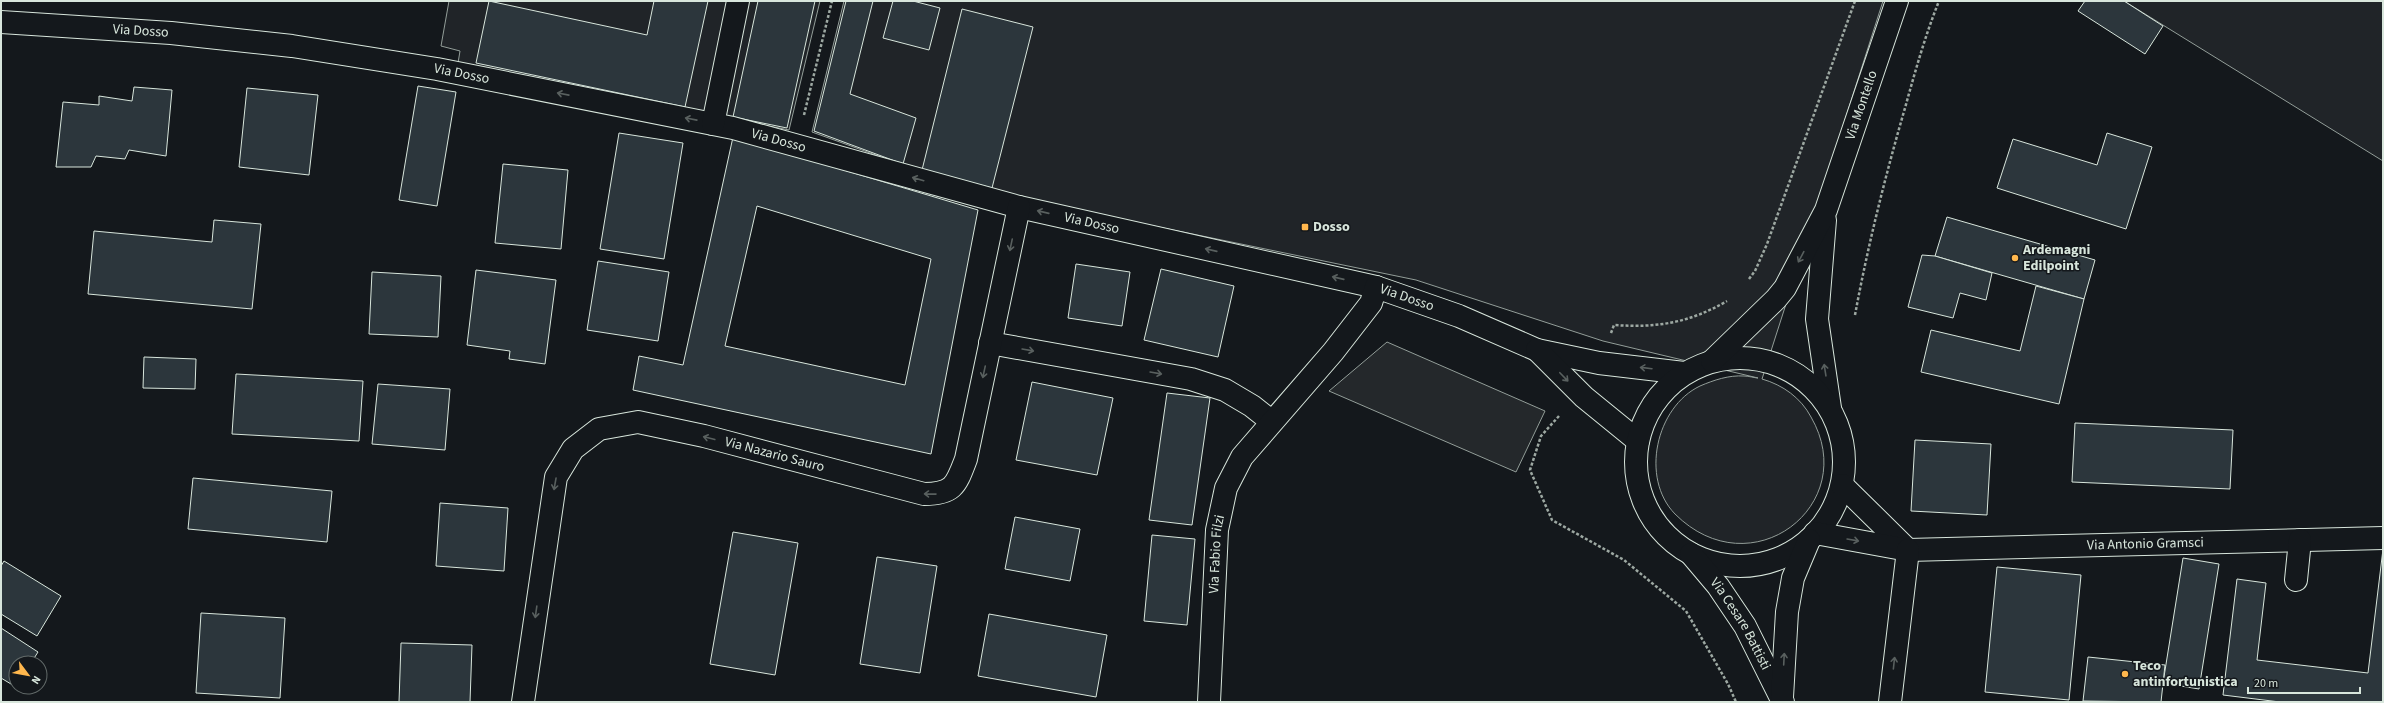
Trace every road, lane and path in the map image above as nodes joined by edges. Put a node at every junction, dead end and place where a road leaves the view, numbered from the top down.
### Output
1 (738, 1) edge
2 (832, 1) edge
3 (1897, 1) edge
4 (1939, 1) edge
5 (1, 22) edge
6 (713, 124) junction
7 (797, 145) junction
8 (1019, 207) junction
9 (1826, 210) junction
10 (1376, 287) junction
11 (1855, 315) dead end
12 (990, 343) junction
13 (1537, 350) junction
14 (1712, 361) junction
15 (1684, 373) junction
16 (1830, 409) junction
17 (1271, 421) junction
18 (1638, 441) junction
19 (1842, 485) junction
20 (1812, 536) junction
21 (2383, 538) edge
22 (2300, 540) junction
23 (1908, 550) junction
24 (1691, 554) junction
25 (2296, 580) dead end
26 (1782, 700) edge
27 (523, 702) edge
28 (1209, 702) edge
29 (1890, 702) edge

1 - 6 street
2 - 7 path
3 - 9 street, Via Montello
4 - 11 path
6 -> 5 street, Via Dosso
6 - 7 street, Via Dosso
8 -> 7 street, Via Dosso
10 -> 8 street, Via Dosso
8 -> 12 street, Via Nazario Sauro
9 -> 14 street, Via Montello
16 -> 9 street, Via Montello
10 - 13 street, Via Dosso
10 - 17 street, Via Fabio Filzi
12 -> 17 street
12 -> 27 street, Via Nazario Sauro
15 -> 13 street, Via Dosso
13 -> 18 street, Via Dosso
14 - 15 street
14 - 16 street
15 - 18 street
16 - 19 street
17 - 28 street, Via Fabio Filzi
18 - 24 street
19 - 20 street
19 - 23 street
20 -> 23 street, Via Antonio Gramsci
20 - 24 street
26 -> 20 street, Via Cesare Battisti
21 - 22 street, Via Antonio Gramsci
22 - 23 street, Via Antonio Gramsci
22 - 25 street
29 -> 23 street
24 - 26 street, Via Cesare Battisti

